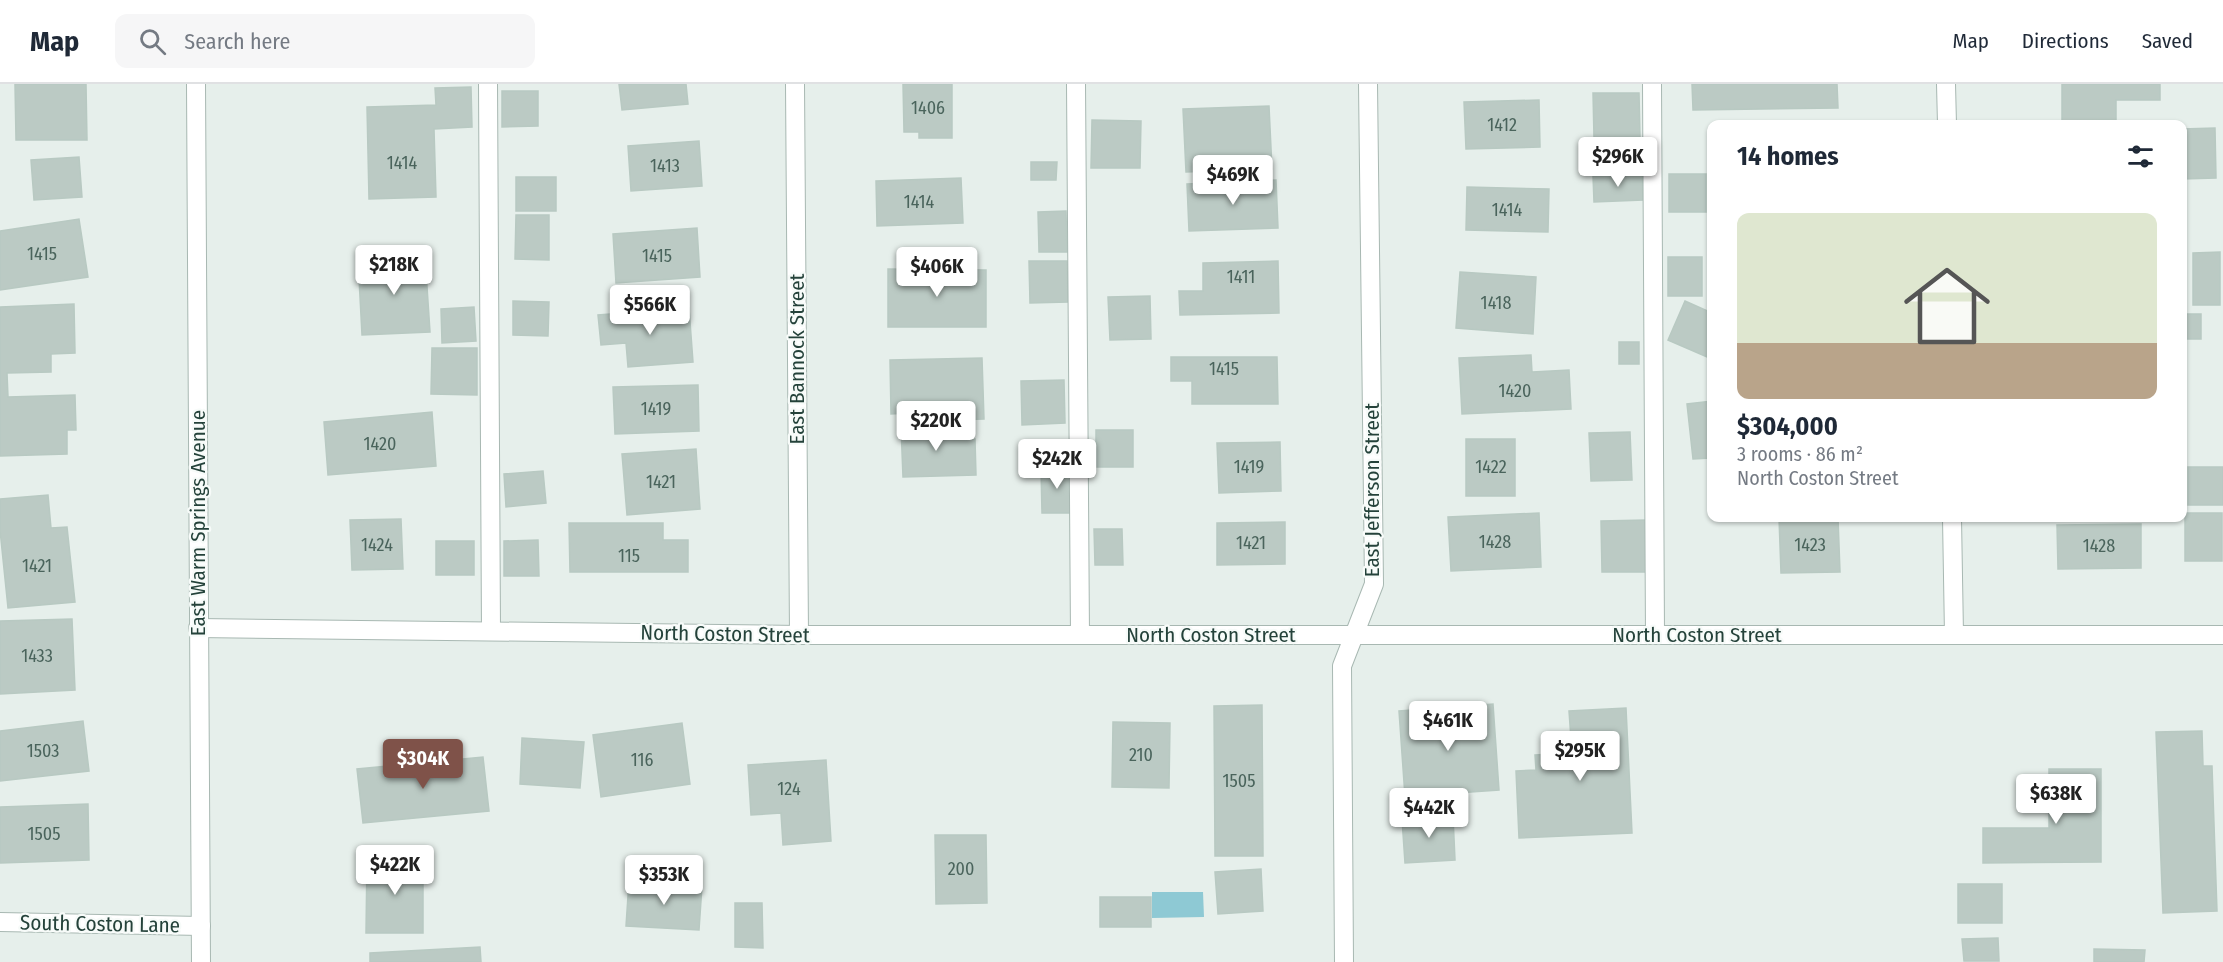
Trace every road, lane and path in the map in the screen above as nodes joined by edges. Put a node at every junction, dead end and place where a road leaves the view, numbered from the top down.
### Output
1 (196, 84) edge
2 (488, 84) edge
3 (795, 84) edge
4 (1076, 84) edge
5 (1368, 84) edge
6 (1652, 84) edge
7 (1947, 84) edge
8 (1947, 120) edge
9 (1952, 522) edge
10 (198, 628) junction
11 (491, 631) junction
12 (799, 635) junction
13 (1080, 635) junction
14 (1355, 635) junction
15 (1655, 635) junction
16 (1954, 635) junction
17 (2223, 635) edge
18 (0, 922) edge
19 (201, 926) junction
20 (201, 962) edge
21 (1344, 962) edge

1 - 10 street, East Warm Springs Avenue
2 - 11 street
3 - 12 street, East Bannock Street
4 - 13 street
5 - 14 street, East Jefferson Street
6 - 15 street
7 - 8 street
9 - 16 street
10 - 11 street, North Coston Street
10 - 19 street, East Warm Springs Avenue
11 - 12 street, North Coston Street
12 - 13 street, North Coston Street
13 - 14 street, North Coston Street
14 - 15 street, North Coston Street
14 - 21 street, East Jefferson Street
15 - 16 street, North Coston Street
16 - 17 street, North Coston Street
18 - 19 street, South Coston Lane
19 - 20 street, East Warm Springs Avenue

